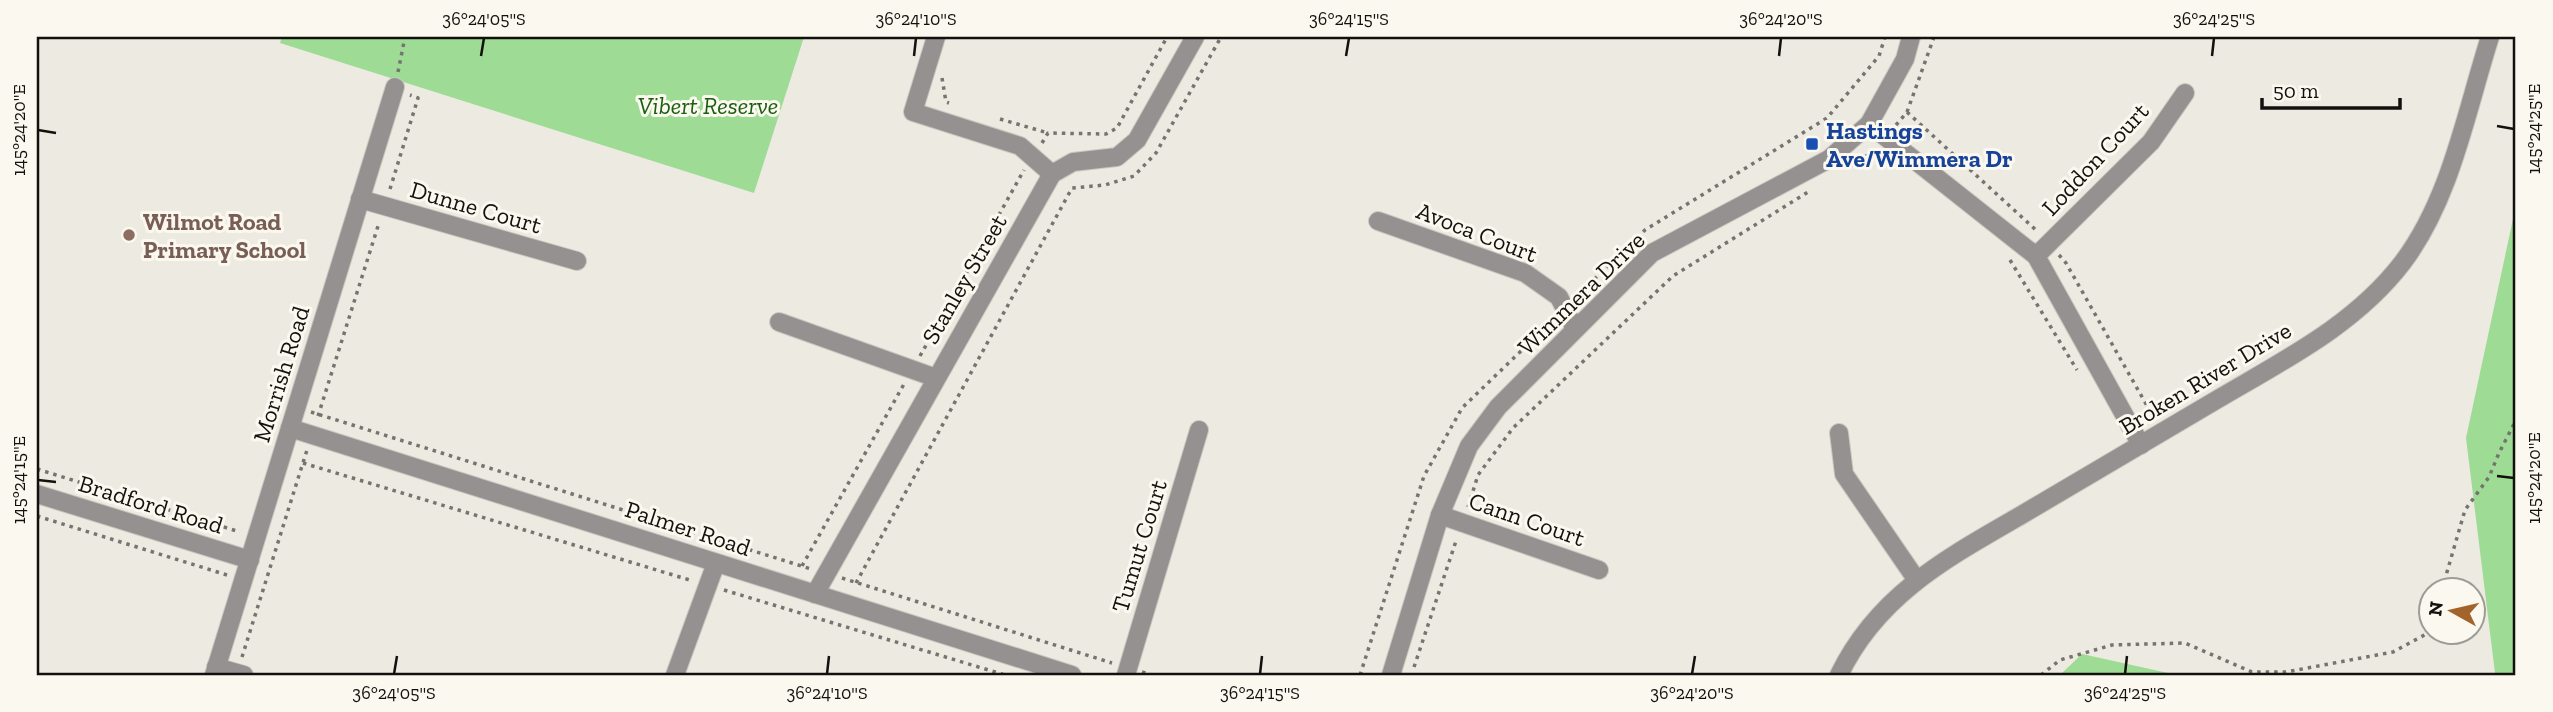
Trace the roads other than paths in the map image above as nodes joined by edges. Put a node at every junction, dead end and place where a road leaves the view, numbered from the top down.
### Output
1 (936, 37) edge
2 (1195, 37) edge
3 (1911, 37) edge
4 (2490, 37) edge
5 (395, 87) road end
6 (2185, 93) dead end
7 (1869, 124) junction
8 (1052, 174) junction
9 (360, 199) junction
10 (1378, 221) dead end
11 (2036, 256) junction
12 (577, 261) dead end
13 (779, 322) dead end
14 (1575, 330) junction
15 (936, 378) junction
16 (290, 428) junction
17 (1199, 430) dead end
18 (1839, 433) dead end
19 (2141, 445) junction
20 (37, 494) edge
21 (1440, 515) junction
22 (250, 560) junction
23 (716, 563) junction
24 (1599, 570) dead end
25 (1916, 579) junction
26 (815, 594) junction
27 (215, 671) edge
28 (1128, 672) edge
29 (241, 674) edge
30 (675, 675) edge
31 (1072, 675) edge
32 (1391, 675) edge
33 (1839, 675) edge

1 - 8 street
2 - 8 street
3 - 7 street, Wimmera Drive
4 - 19 street, Broken River Drive
5 - 9 street, Morrish Road
6 - 11 street, Loddon Court
7 - 11 street
7 - 14 street, Wimmera Drive
8 - 15 street, Stanley Street
9 - 12 street, Dunne Court
9 - 16 street, Morrish Road
10 - 14 street, Avoca Court
11 - 19 street
13 - 15 street
14 - 21 street, Wimmera Drive
15 - 26 street, Stanley Street
16 - 22 street, Morrish Road
16 - 23 street, Palmer Road
17 - 28 street, Tumut Court
18 - 25 street
19 - 25 street, Broken River Drive
20 - 22 street, Bradford Road
21 - 24 street, Cann Court
21 - 32 street, Wimmera Drive
22 - 27 street, Morrish Road
23 - 26 street, Palmer Road
23 - 30 street
25 - 33 street, Broken River Drive
26 - 31 street, Palmer Road
27 - 29 street

